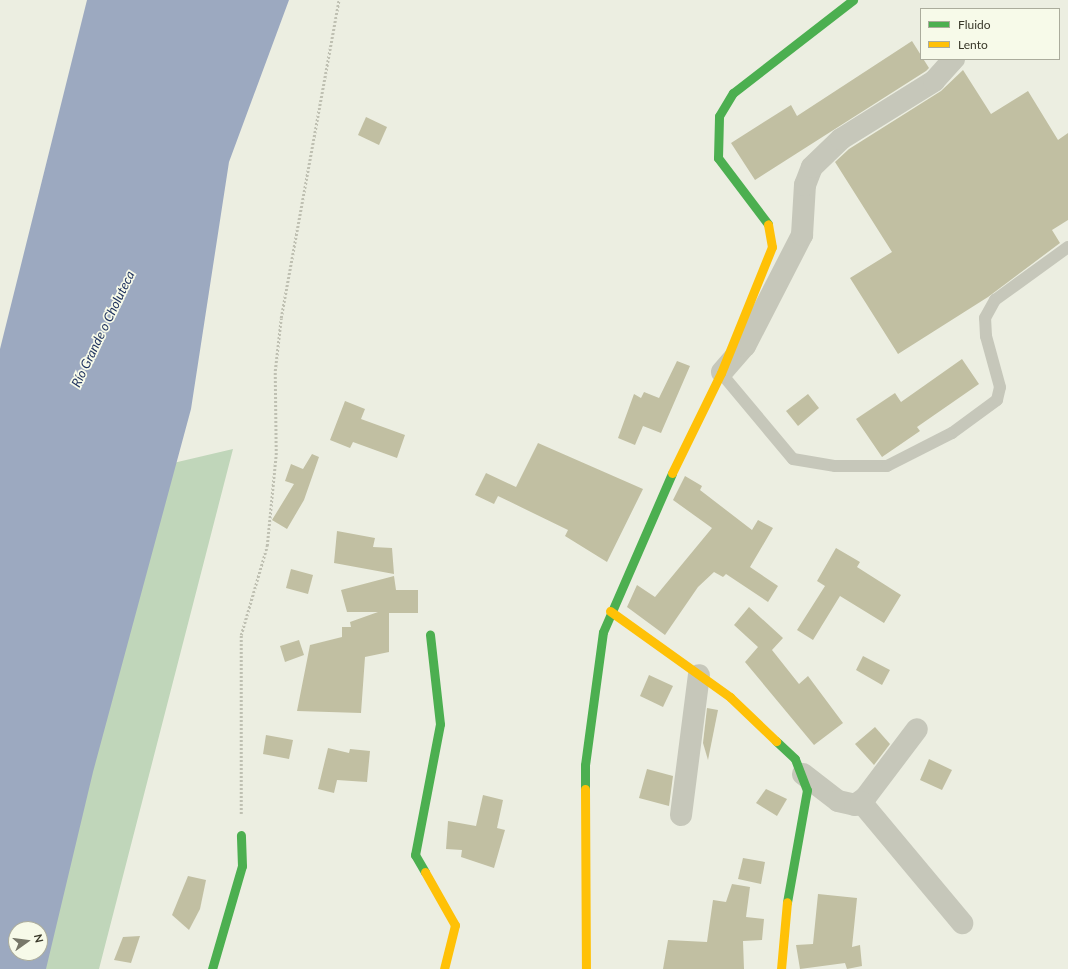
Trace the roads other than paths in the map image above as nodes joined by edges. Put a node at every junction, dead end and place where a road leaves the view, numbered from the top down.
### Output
1 (853, 0) edge
2 (953, 60) edge
3 (1068, 247) edge
4 (721, 373) junction
5 (610, 611) junction
6 (430, 635) dead end
7 (699, 675) junction
8 (917, 729) dead end
9 (803, 774) junction
10 (861, 802) junction
11 (681, 815) dead end
12 (241, 835) road end
13 (962, 923) dead end
14 (212, 969) edge
15 (444, 969) edge
16 (586, 969) edge
17 (781, 969) edge

1 - 4 street
2 - 4 street
3 - 4 lane
4 - 5 street
5 - 7 street
5 - 16 street
6 - 15 street
7 - 9 street
7 - 11 street
8 - 10 street
9 - 10 street
9 - 17 street
10 - 13 street
12 - 14 street

